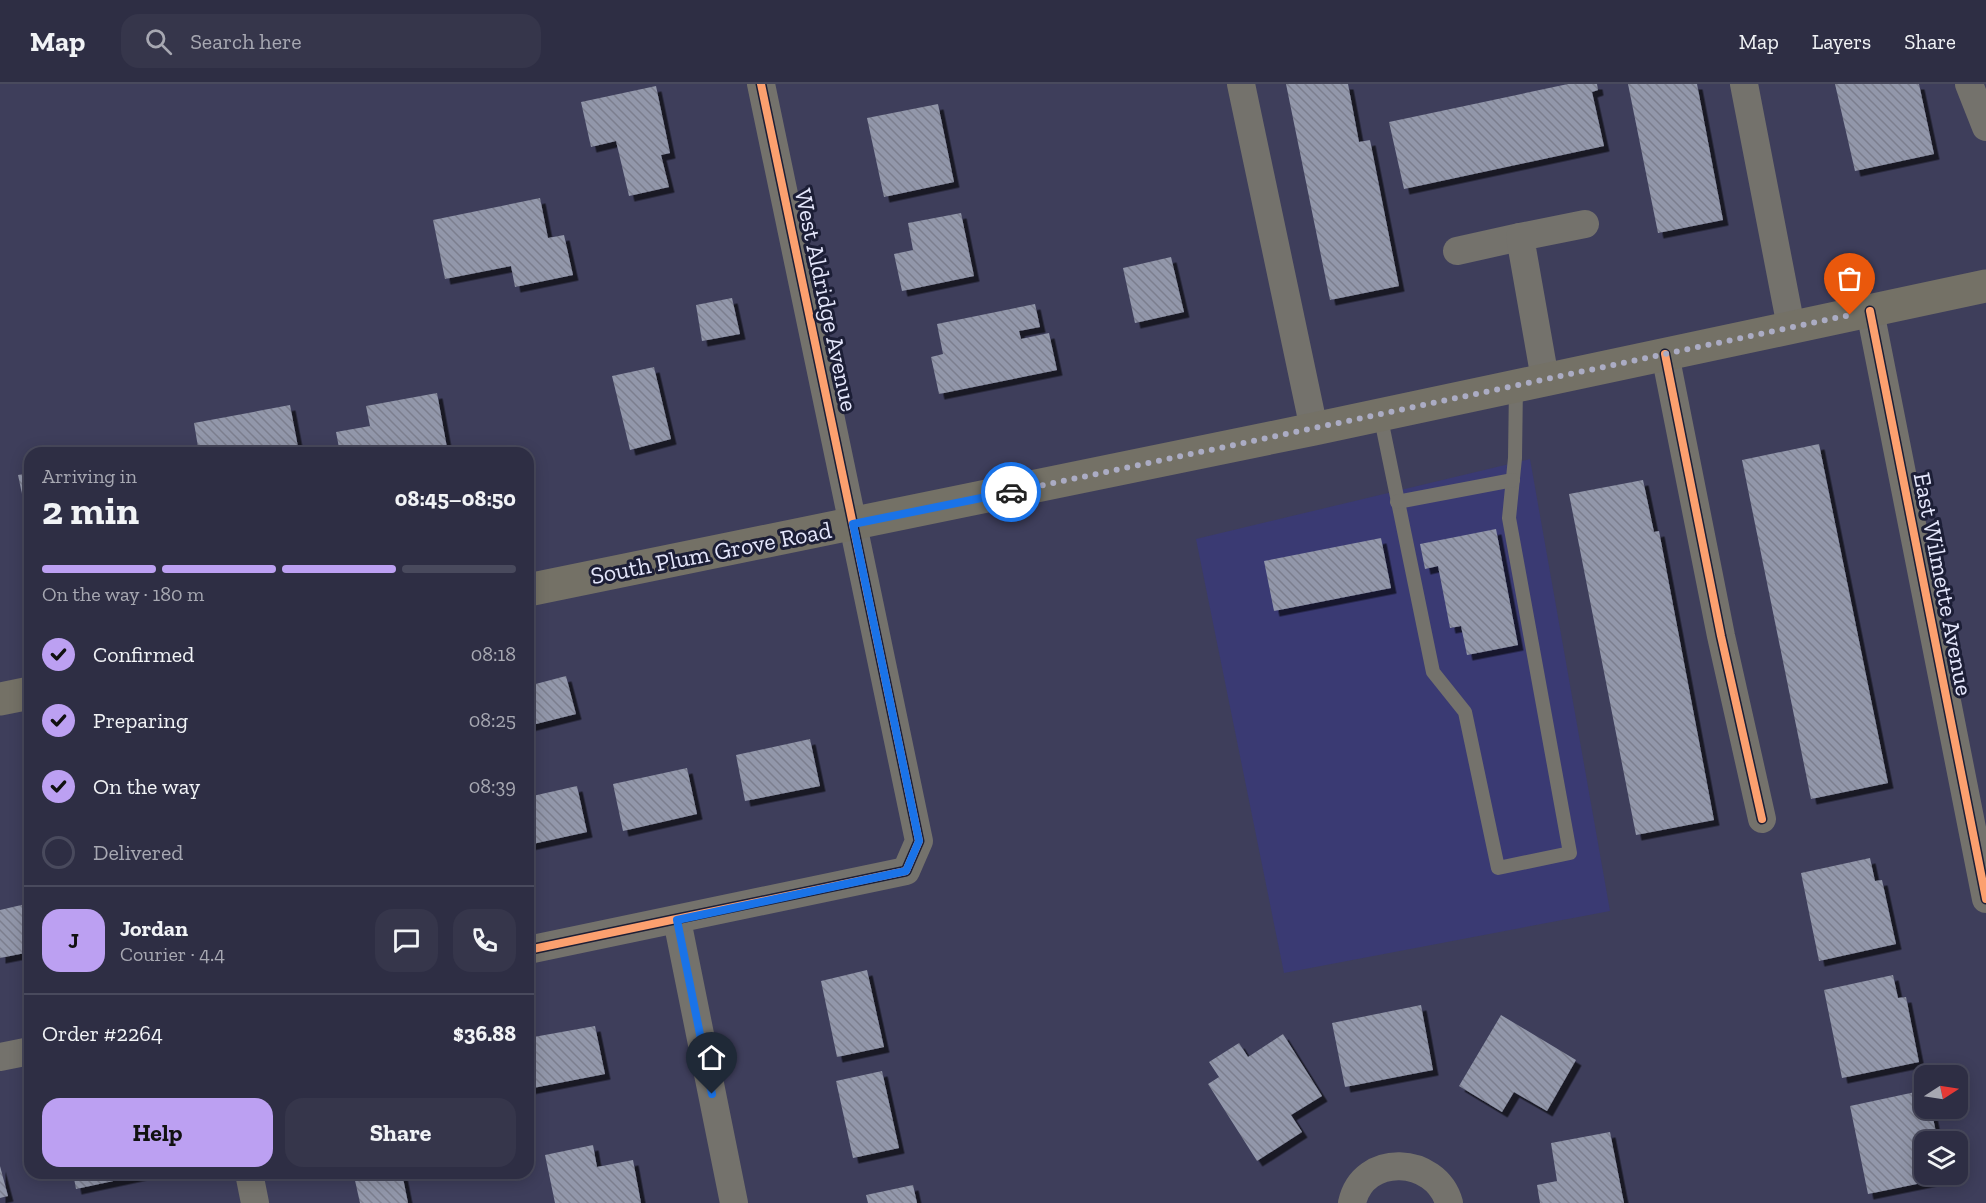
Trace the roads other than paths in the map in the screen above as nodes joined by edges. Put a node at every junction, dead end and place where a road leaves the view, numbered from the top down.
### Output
1 (761, 84) edge
2 (1241, 84) edge
3 (1744, 84) edge
4 (1969, 84) edge
5 (1986, 127) edge
6 (1585, 224) dead end
7 (1520, 237) junction
8 (1457, 251) dead end
9 (1986, 286) edge
10 (1870, 310) junction
11 (1791, 327) junction
12 (1665, 354) junction
13 (1530, 382) junction
14 (1380, 414) junction
15 (1314, 429) junction
16 (1513, 480) junction
17 (1397, 502) junction
18 (853, 524) junction
19 (534, 589) edge
20 (24, 694) edge
21 (0, 699) edge
22 (1762, 819) dead end
23 (1986, 899) edge
24 (677, 920) junction
25 (534, 949) edge
26 (24, 1052) edge
27 (0, 1057) edge
28 (250, 1179) edge
29 (255, 1203) edge
30 (734, 1203) edge
31 (1352, 1203) edge
32 (1449, 1203) edge

1 - 18 street, West Aldridge Avenue
2 - 15 street
3 - 11 street
4 - 5 street
6 - 7 street
7 - 8 street
7 - 13 street
9 - 10 main road, South Plum Grove Road
10 - 11 main road, South Plum Grove Road
10 - 23 street, East Wilmette Avenue
11 - 12 main road, South Plum Grove Road
12 - 13 main road, South Plum Grove Road
12 - 22 street
13 - 14 main road, South Plum Grove Road
13 - 16 lane
14 - 15 main road, South Plum Grove Road
14 - 17 lane
15 - 18 main road, South Plum Grove Road
16 - 17 lane
16 - 17 lane
18 - 19 main road, South Plum Grove Road
18 - 24 street, West Aldridge Avenue
20 - 21 main road
24 - 25 street
24 - 30 street
26 - 27 street
28 - 29 street
31 - 32 street

